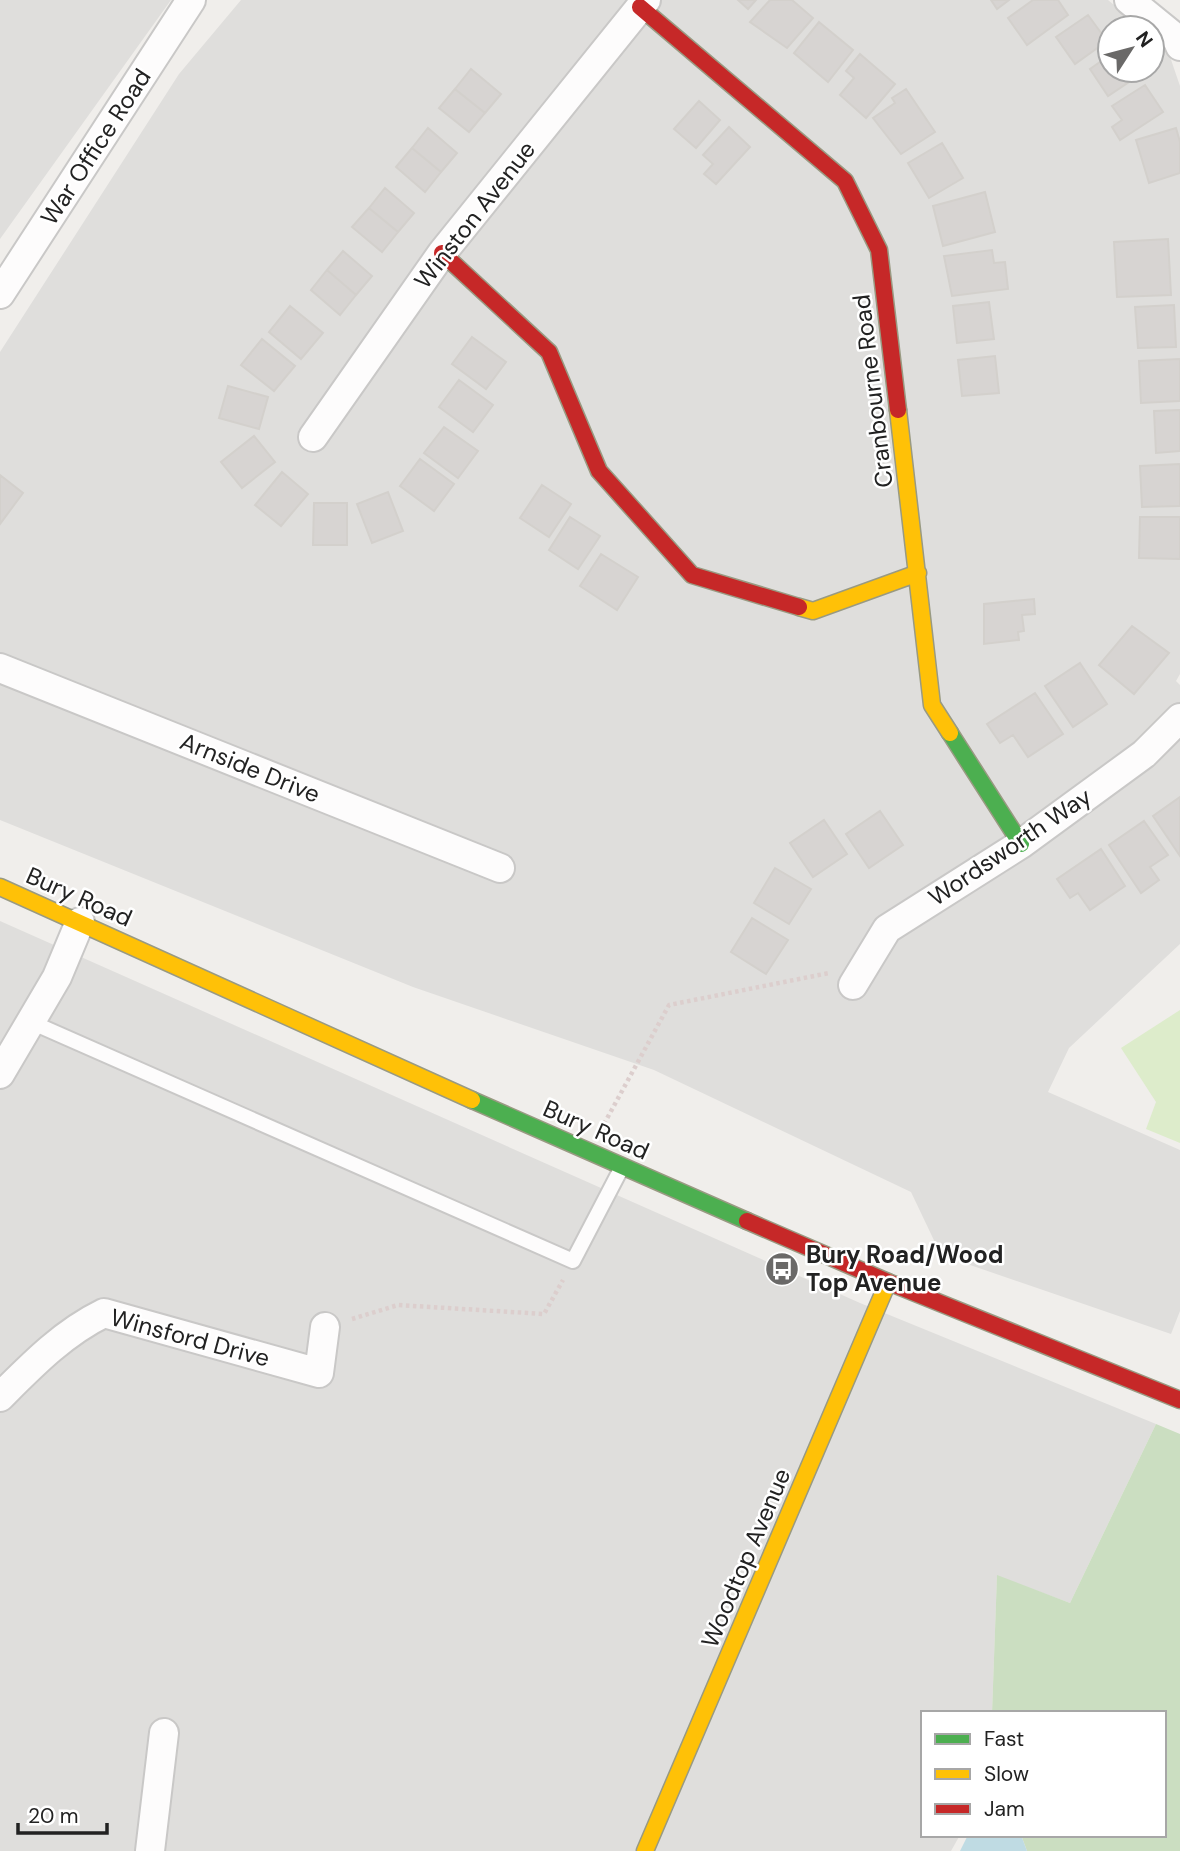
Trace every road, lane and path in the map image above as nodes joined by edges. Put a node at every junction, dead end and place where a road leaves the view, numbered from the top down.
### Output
1 (191, 0) edge
2 (1129, 0) edge
3 (643, 4) edge
4 (1179, 40) edge
5 (442, 253) junction
6 (0, 295) edge
7 (313, 437) dead end
8 (918, 573) junction
9 (0, 668) edge
10 (1180, 718) edge
11 (1021, 844) junction
12 (500, 868) dead end
13 (0, 887) edge
14 (80, 922) junction
15 (859, 975) joint
16 (31, 1022) junction
17 (0, 1074) edge
18 (588, 1152) junction
19 (622, 1167) junction
20 (573, 1261) junction
21 (888, 1282) junction
22 (325, 1326) joint
23 (0, 1396) edge
24 (1180, 1400) edge
25 (164, 1733) dead end
26 (150, 1851) edge
27 (645, 1851) edge

1 - 6 street, War Office Road
2 - 4 street
3 - 5 street, Winston Avenue
3 - 8 street, Cranbourne Road
5 - 7 street, Winston Avenue
5 - 8 street
8 - 11 street, Cranbourne Road
9 - 12 street, Arnside Drive
10 - 11 street, Wordsworth Way
11 - 15 street, Wordsworth Way
13 - 14 street, Bury Road
14 - 16 street
14 - 18 street, Bury Road
15 - 18 path
16 - 17 street
16 - 20 lane
18 - 19 street, Bury Road
19 - 20 lane
19 - 21 street, Bury Road
20 - 22 path
21 - 24 street, Bury Road
21 - 27 street, Woodtop Avenue
22 - 23 street, Winsford Drive
25 - 26 street

